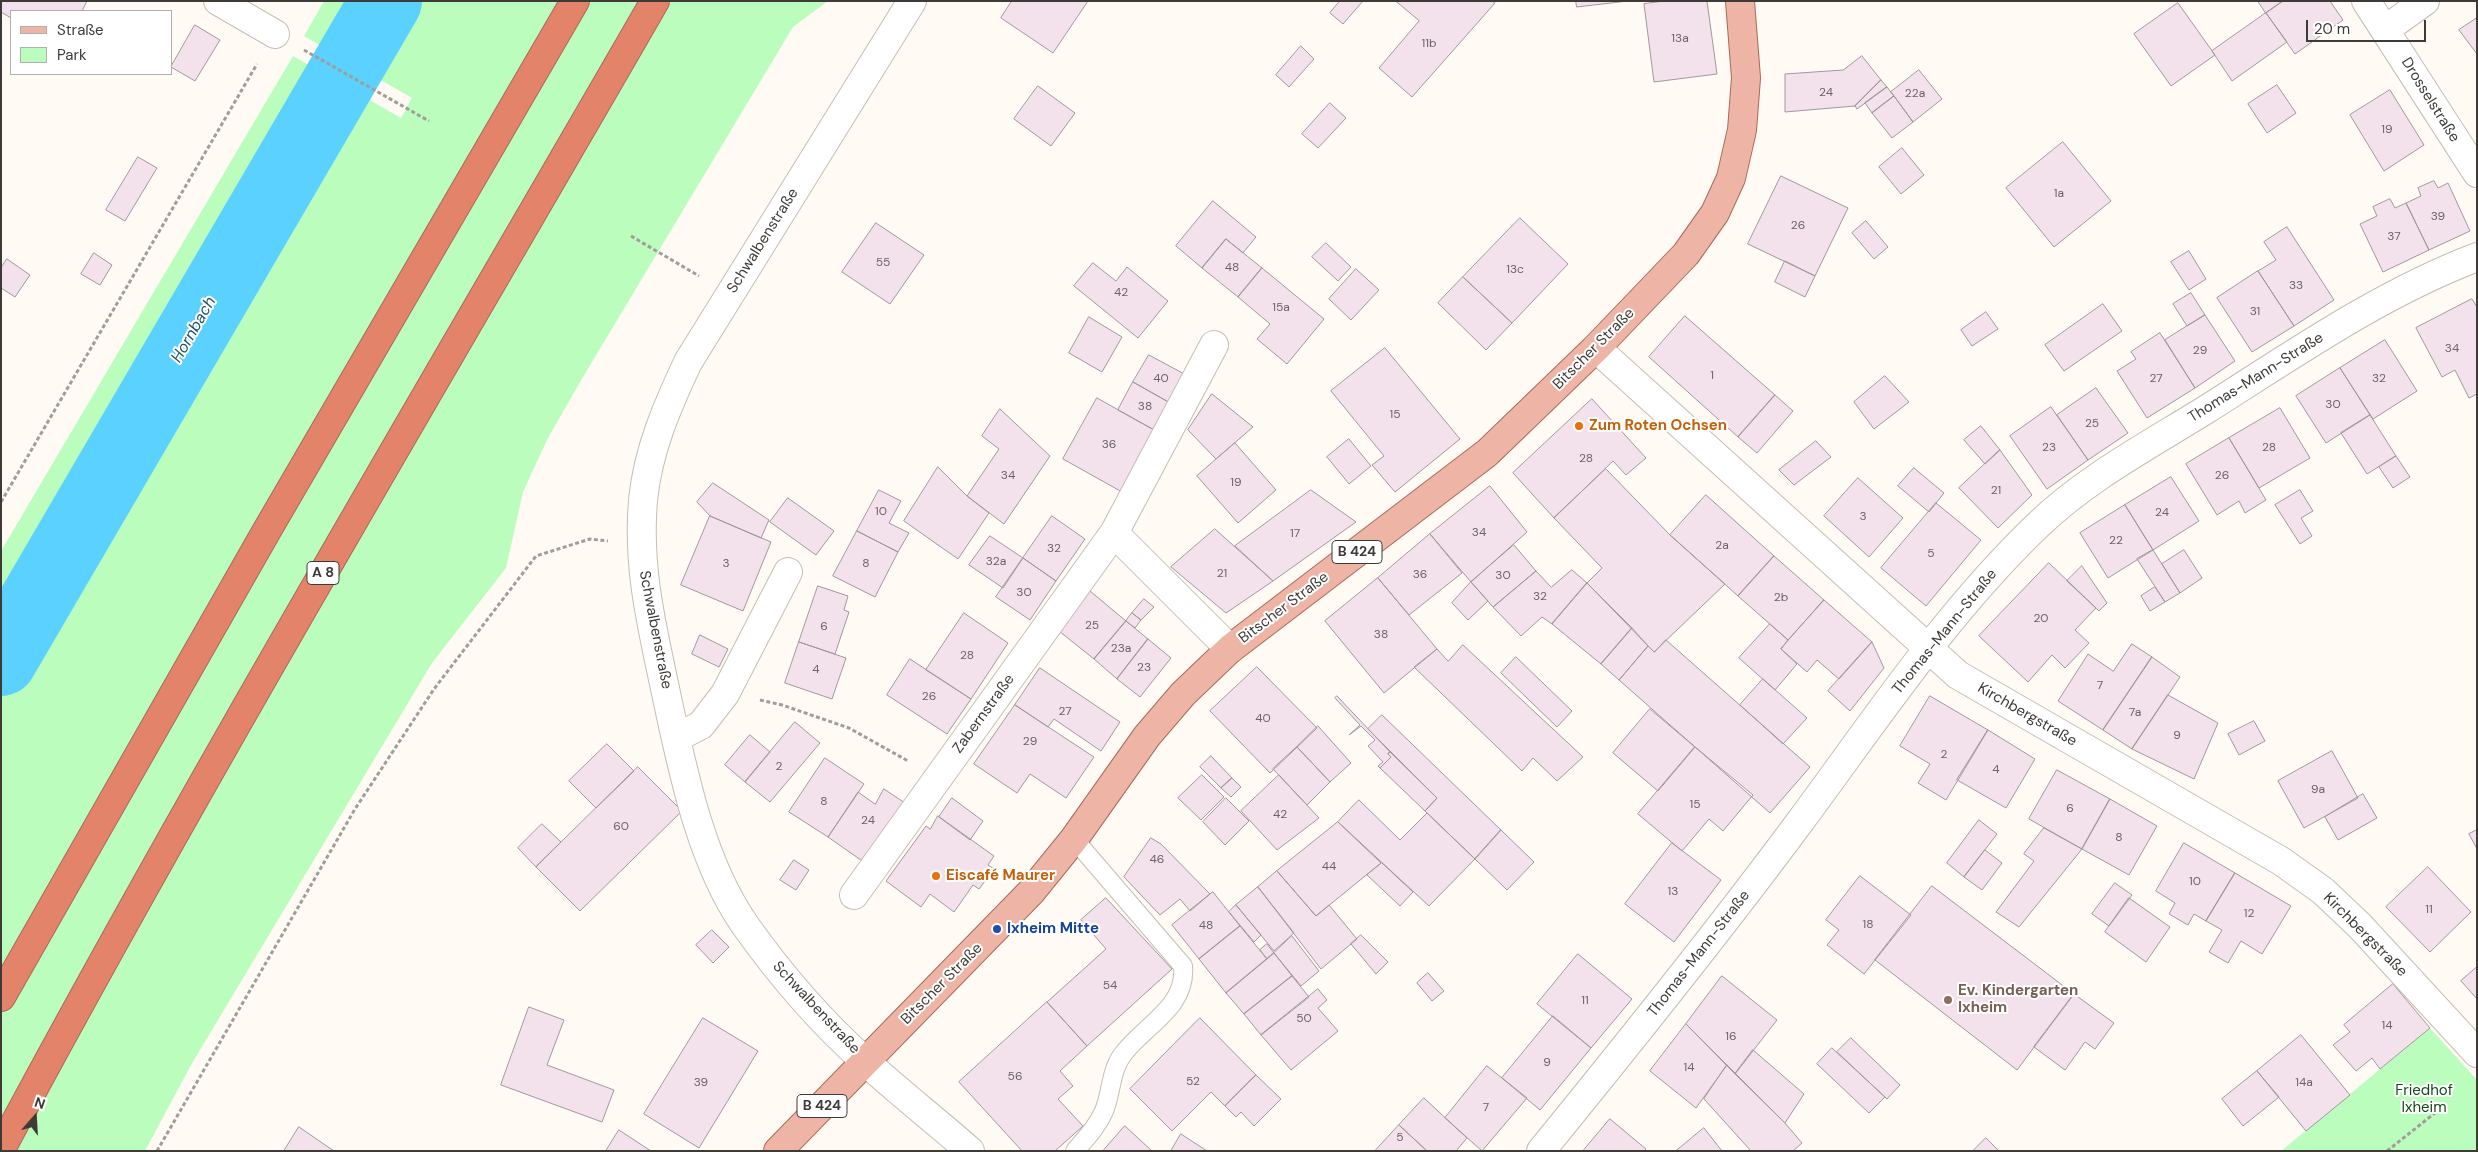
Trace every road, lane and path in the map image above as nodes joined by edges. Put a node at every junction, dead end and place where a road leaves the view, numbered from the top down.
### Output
1 (218, 1) edge
2 (575, 1) edge
3 (655, 1) edge
4 (912, 1) edge
5 (1740, 1) edge
6 (2366, 1) edge
7 (2425, 1) edge
8 (2386, 29) junction
9 (287, 40) junction
10 (429, 121) dead end
11 (2477, 174) edge
12 (631, 236) dead end
13 (2477, 257) edge
14 (730, 294) junction
15 (1214, 345) dead end
16 (1596, 348) junction
17 (1, 502) edge
18 (1114, 533) junction
19 (641, 544) junction
20 (788, 572) dead end
21 (1230, 649) junction
22 (1928, 649) junction
23 (725, 694) junction
24 (676, 738) junction
25 (937, 778) junction
26 (1074, 839) junction
27 (854, 895) dead end
28 (1, 997) edge
29 (2477, 1052) edge
30 (865, 1061) junction
31 (2445, 1105) dead end
32 (1, 1149) edge
33 (157, 1151) edge
34 (778, 1151) edge
35 (970, 1151) edge
36 (1075, 1151) edge
37 (1542, 1151) edge
38 (2387, 1151) edge

1 - 9 street
2 - 28 highway
3 - 32 highway, A 8
4 - 14 street, Schwalbenstraße
5 - 16 main road, Bitscher Straße / B 424
6 - 8 street, Drosselstraße
7 - 8 street
8 - 11 street, Drosselstraße
9 - 10 path
9 - 17 path
12 - 14 path
13 - 22 street, Thomas-Mann-Straße
14 - 19 street, Schwalbenstraße
15 - 18 street, Zabernstraße
16 - 21 main road, Bitscher Straße / B 424
16 - 22 street, Kirchbergstraße
18 - 21 street
18 - 25 street, Zabernstraße
19 - 24 street, Schwalbenstraße
19 - 33 path
20 - 23 street
21 - 26 main road, Bitscher Straße / B 424
22 - 29 street, Kirchbergstraße
22 - 37 street, Thomas-Mann-Straße
23 - 24 street
23 - 25 path
24 - 30 street, Schwalbenstraße
25 - 27 street, Zabernstraße
26 - 30 main road, Bitscher Straße / B 424
26 - 36 lane
30 - 34 main road, Bitscher Straße / B 424
30 - 35 street, Schwalbenstraße
31 - 38 path

